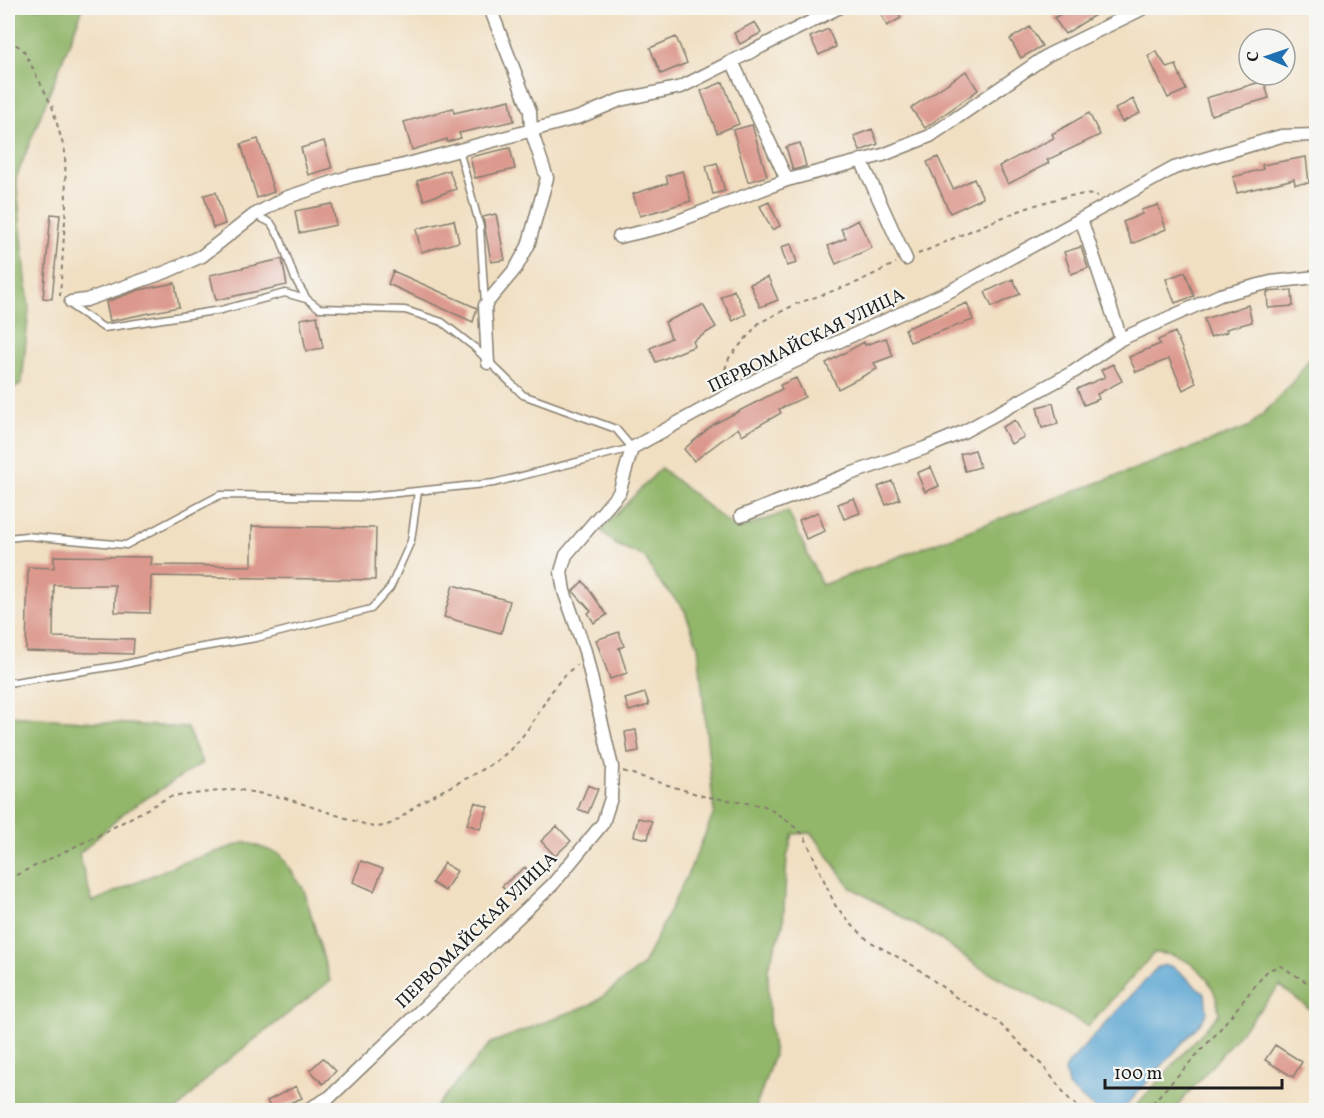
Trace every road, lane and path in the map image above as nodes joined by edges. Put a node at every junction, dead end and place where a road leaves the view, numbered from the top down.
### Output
1 (490, 8) edge
2 (838, 8) edge
3 (1144, 8) edge
4 (8, 40) edge
5 (732, 61) junction
6 (531, 130) junction
7 (1317, 135) edge
8 (459, 150) junction
9 (861, 160) junction
10 (787, 180) junction
11 (1115, 201) junction
12 (254, 215) junction
13 (1081, 219) junction
14 (619, 237) dead end
15 (906, 259) junction
16 (1317, 277) edge
17 (307, 299) junction
18 (71, 302) junction
19 (485, 305) junction
20 (1121, 339) junction
21 (488, 363) junction
22 (713, 404) junction
23 (632, 448) junction
24 (418, 491) junction
25 (741, 516) dead end
26 (8, 538) edge
27 (587, 658) junction
28 (8, 683) edge
29 (612, 767) junction
30 (8, 879) edge
31 (1317, 988) edge
32 (307, 1110) edge
33 (1083, 1110) edge
34 (1146, 1110) edge

1 - 6 street
2 - 5 street
3 - 9 street
4 - 18 path
5 - 6 street
5 - 10 street
6 - 8 street
6 - 19 street
7 - 11 street, ПЕРВОМАЙСКАЯ УЛИЦА
8 - 12 street
8 - 19 lane
9 - 10 street
9 - 15 street
10 - 14 street
11 - 13 street, ПЕРВОМАЙСКАЯ УЛИЦА
11 - 15 path
12 - 17 lane
12 - 18 street
13 - 20 street
13 - 22 street, ПЕРВОМАЙСКАЯ УЛИЦА
15 - 22 path
16 - 20 street
17 - 18 lane
17 - 21 lane
19 - 21 street
20 - 25 street
21 - 23 lane
22 - 23 street, ПЕРВОМАЙСКАЯ УЛИЦА
23 - 24 lane
23 - 27 street, ПЕРВОМАЙСКАЯ УЛИЦА
24 - 26 lane
24 - 28 lane
27 - 29 street, ПЕРВОМАЙСКАЯ УЛИЦА
27 - 30 path
29 - 32 street, ПЕРВОМАЙСКАЯ УЛИЦА
29 - 33 path
31 - 34 path

